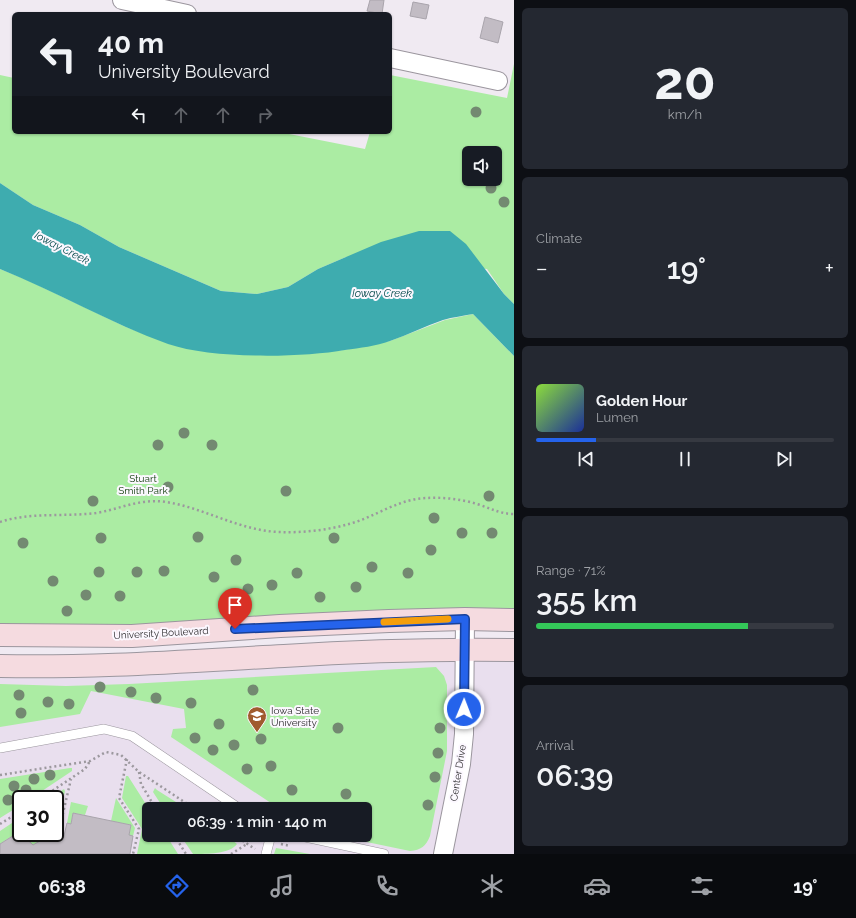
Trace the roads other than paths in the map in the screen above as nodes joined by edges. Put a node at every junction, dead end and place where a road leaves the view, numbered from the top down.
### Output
1 (122, 0) edge
2 (146, 2) edge
3 (180, 12) edge
4 (392, 58) edge
5 (498, 81) dead end
6 (465, 619) junction
7 (514, 620) edge
8 (0, 635) edge
9 (465, 650) junction
10 (514, 650) edge
11 (0, 666) edge
12 (0, 748) edge
13 (230, 802) edge
14 (269, 842) edge
15 (328, 842) edge
16 (266, 854) edge
17 (384, 854) edge
18 (443, 854) edge

1 - 2 street
2 - 3 street
4 - 5 street
6 - 7 main road, University Boulevard
6 - 8 main road, University Boulevard
6 - 9 street, Center Drive
9 - 10 main road
9 - 11 main road
9 - 18 street, Center Drive
12 - 13 lane
14 - 16 lane
15 - 17 lane

